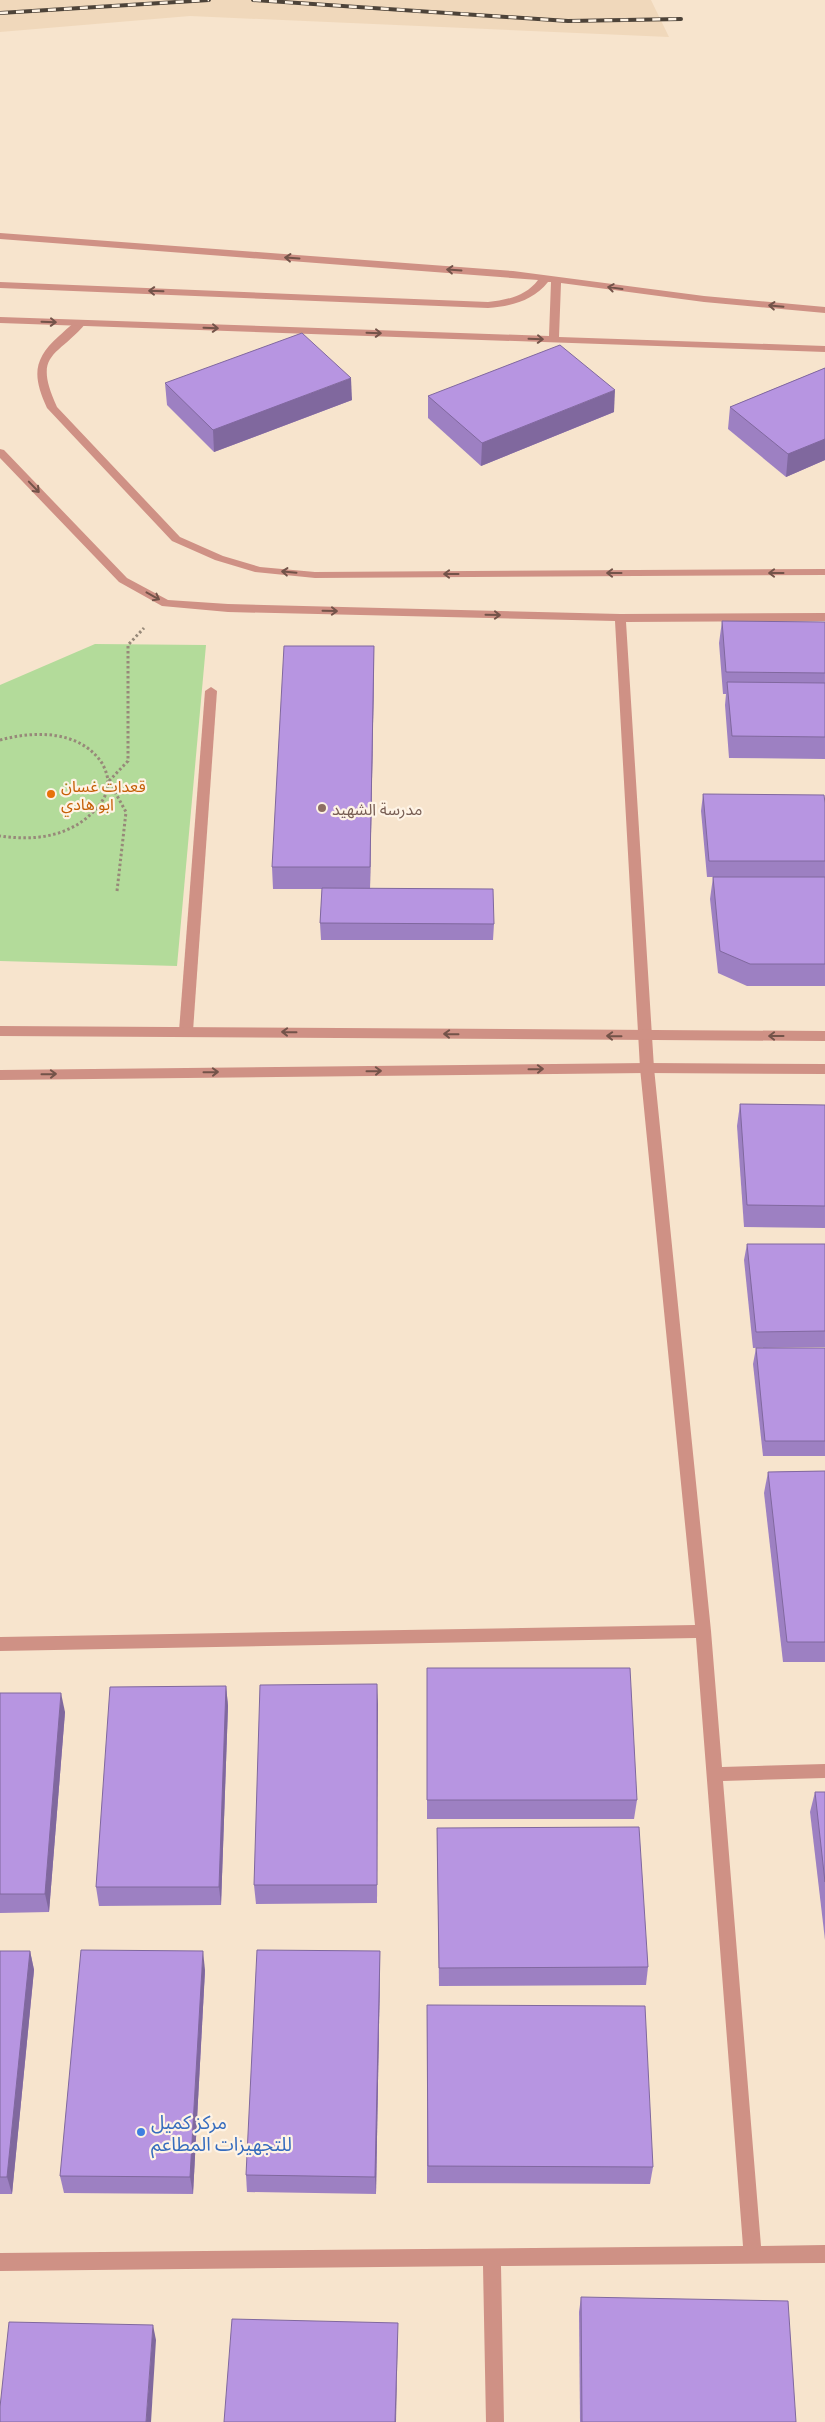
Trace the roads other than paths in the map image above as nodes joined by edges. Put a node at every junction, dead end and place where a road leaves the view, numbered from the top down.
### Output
1 (0, 236) edge
2 (551, 279) junction
3 (0, 285) edge
4 (825, 310) edge
5 (0, 320) edge
6 (80, 324) junction
7 (554, 339) junction
8 (825, 349) edge
9 (0, 452) edge
10 (825, 572) edge
11 (620, 618) junction
12 (825, 618) edge
13 (211, 691) dead end
14 (186, 1030) junction
15 (0, 1031) edge
16 (645, 1036) junction
17 (825, 1036) edge
18 (647, 1068) junction
19 (825, 1069) edge
20 (0, 1075) edge
21 (703, 1631) junction
22 (0, 1644) edge
23 (825, 1771) edge
24 (714, 1774) junction
25 (825, 2254) edge
26 (753, 2255) junction
27 (492, 2258) junction
28 (0, 2262) edge
29 (495, 2422) edge

2 -> 1 street
2 -> 3 street
4 -> 2 street
2 - 7 street
5 -> 6 street
6 -> 7 street
10 -> 6 street
7 - 8 street
9 -> 11 street
11 - 12 street
11 - 16 street
13 - 14 street
14 - 15 street
16 -> 14 street
17 -> 16 street
16 - 18 street
18 - 19 street
20 -> 18 street
18 - 21 street
21 - 22 street
21 - 24 street
23 - 24 street
24 - 26 street
25 - 26 street
26 - 27 street
27 - 28 street
27 - 29 street

